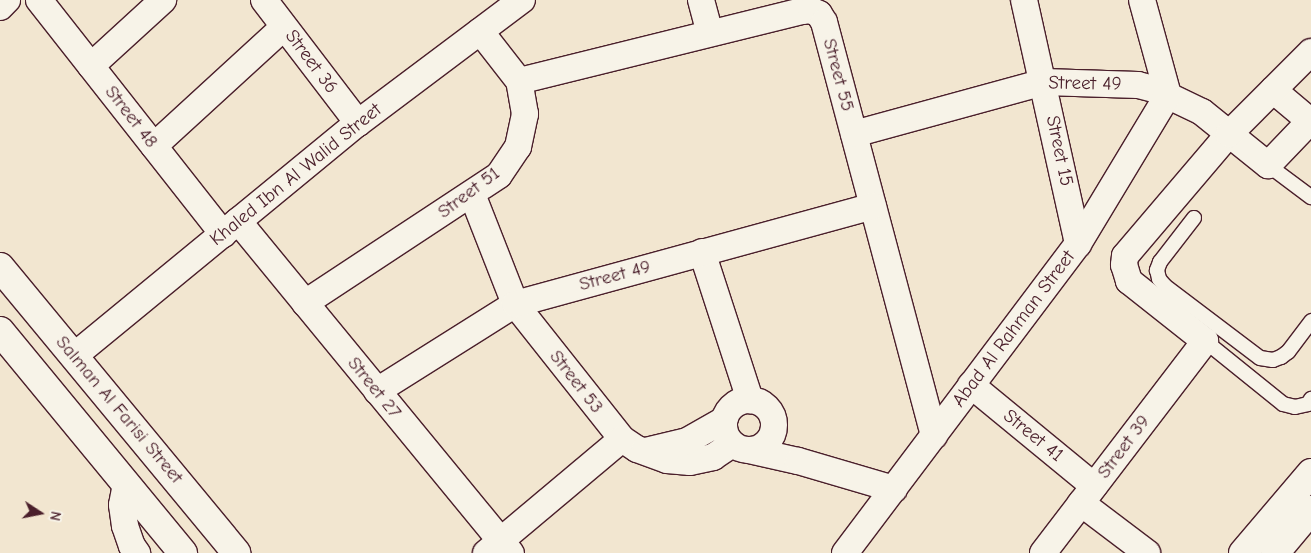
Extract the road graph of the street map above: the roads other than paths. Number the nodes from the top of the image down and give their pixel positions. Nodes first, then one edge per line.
1 (7, 0) edge
2 (39, 0) edge
3 (162, 0) edge
4 (264, 0) edge
5 (522, 0) edge
6 (701, 0) edge
7 (1024, 0) edge
8 (1142, 0) edge
9 (0, 6) edge
10 (284, 27) junction
11 (480, 31) junction
12 (710, 33) junction
13 (1311, 52) edge
14 (91, 66) junction
15 (519, 81) junction
16 (1044, 82) junction
17 (1273, 90) junction
18 (1168, 95) junction
19 (1310, 120) edge
20 (358, 123) junction
21 (854, 134) junction
22 (1229, 134) junction
23 (154, 146) junction
24 (1268, 165) junction
25 (472, 194) junction
26 (1311, 197) edge
27 (873, 206) junction
28 (1194, 218) dead end
29 (231, 228) junction
30 (1078, 244) junction
31 (702, 252) junction
32 (0, 267) edge
33 (305, 303) junction
34 (515, 304) junction
35 (1311, 321) edge
36 (1, 333) edge
37 (1205, 341) junction
38 (74, 356) junction
39 (971, 385) junction
40 (378, 392) junction
41 (1311, 399) edge
42 (750, 400) junction
43 (774, 421) junction
44 (934, 436) junction
45 (735, 438) junction
46 (622, 439) junction
47 (822, 468) junction
48 (1311, 473) edge
49 (126, 484) junction
50 (894, 488) junction
51 (1088, 495) junction
52 (1311, 510) edge
53 (499, 549) edge
54 (137, 553) edge
55 (183, 553) edge
56 (237, 553) edge
57 (845, 553) edge
58 (1043, 553) edge
59 (1147, 553) edge
60 (1242, 553) edge
61 (1275, 553) edge

1 - 9 street
2 - 14 street, Street 48
3 - 14 street
4 - 10 street, Street 36
5 - 11 street, Khaled Ibn Al Walid Street
6 - 12 street
7 - 16 street, Street 15
8 - 18 street
10 - 20 street, Street 36
10 - 23 street
11 - 15 street, Street 51
11 - 20 street, Khaled Ibn Al Walid Street
12 - 15 street, Street 55
12 - 21 street, Street 55
13 - 17 street
14 - 23 street, Street 48
15 - 25 street, Street 51
16 - 18 street, Street 49
16 - 21 street, Street 49
16 - 30 street, Street 15
17 - 19 street
17 - 22 street
18 - 22 street, Street 49
18 - 30 street, Abad Al Rahman Street
19 - 24 street
20 - 29 street, Khaled Ibn Al Walid Street
21 - 27 street, Street 55
22 - 24 street, Street 49
22 - 37 street
23 - 29 street, Street 48
24 - 26 lane
25 - 33 street, Street 51
25 - 34 street, Street 53
27 - 31 street, Street 49
27 - 44 street, Street 55
28 - 35 lane
29 - 33 street, Street 27
29 - 38 street, Khaled Ibn Al Walid Street
30 - 39 street, Abad Al Rahman Street
31 - 34 street, Street 49
31 - 42 street
32 - 38 street, Salman Al Farisi Street
33 - 40 street, Street 27
34 - 40 street, Street 49
34 - 46 street, Street 53
36 - 49 street
37 - 41 lane
37 - 51 street, Street 39
38 - 56 street, Salman Al Farisi Street
39 - 44 street, Abad Al Rahman Street
39 - 51 street, Street 41
40 - 53 street, Street 27
42 - 43 street
42 - 45 street
43 - 45 street
43 - 47 street
44 - 50 street, Abad Al Rahman Street
45 - 46 street, Street 53
45 - 47 street
46 - 53 street
47 - 50 street
48 - 60 street
49 - 54 street
49 - 55 street
50 - 57 street, Abad Al Rahman Street
51 - 58 street, Street 39
51 - 59 street, Street 41
52 - 61 street

